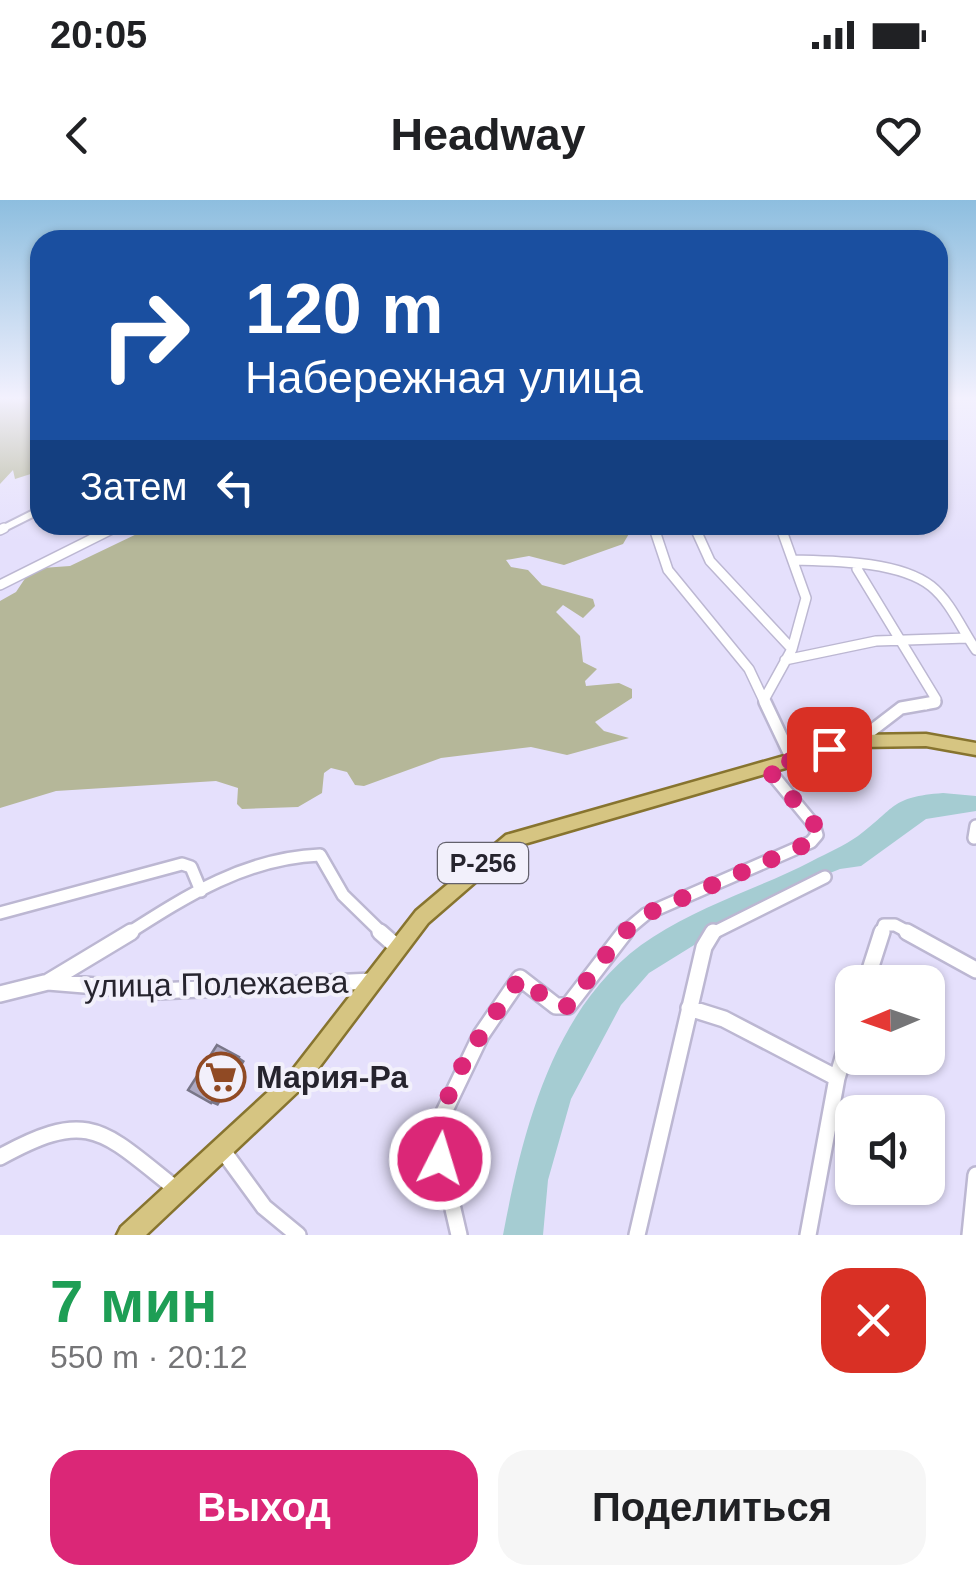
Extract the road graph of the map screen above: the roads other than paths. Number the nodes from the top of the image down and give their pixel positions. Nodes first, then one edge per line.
1 (30, 515) edge
2 (0, 530) edge
3 (100, 535) edge
4 (656, 535) edge
5 (697, 535) edge
6 (784, 535) edge
7 (794, 560) junction
8 (858, 569) junction
9 (0, 585) edge
10 (967, 638) junction
11 (897, 640) junction
12 (792, 648) junction
13 (976, 650) edge
14 (785, 660) junction
15 (765, 698) junction
16 (858, 741) junction
17 (976, 748) edge
18 (792, 760) junction
19 (767, 768) junction
20 (825, 877) dead end
21 (201, 891) junction
22 (0, 913) edge
23 (398, 947) junction
24 (88, 963) junction
25 (871, 965) edge
26 (976, 970) edge
27 (374, 980) junction
28 (48, 982) junction
29 (85, 988) junction
30 (1, 995) edge
31 (688, 1008) junction
32 (838, 1075) edge
33 (837, 1078) junction
34 (221, 1148) junction
35 (0, 1158) edge
36 (976, 1175) edge
37 (174, 1188) junction
38 (129, 1235) edge
39 (298, 1235) edge
40 (459, 1235) edge
41 (637, 1235) edge
42 (808, 1235) edge
43 (970, 1235) edge

1 - 2 street
3 - 9 street
4 - 15 street
5 - 12 street
6 - 7 street
7 - 8 street
7 - 12 street
8 - 10 street
8 - 11 street
10 - 11 street
10 - 13 street
11 - 14 street
11 - 16 street
12 - 14 street
14 - 15 street
15 - 18 street
16 - 17 main road, Р-256
16 - 18 main road, Р-256
18 - 19 main road, Р-256
19 - 23 main road, Р-256
19 - 40 street
20 - 31 street
21 - 22 street
21 - 23 street
21 - 24 street
23 - 27 main road, Р-256
24 - 28 street
24 - 29 street
25 - 26 street
27 - 29 street, улица Полежаева
27 - 34 main road, Р-256
28 - 29 street, улица Полежаева
28 - 30 street, улица Полежаева
31 - 33 street
31 - 41 street
32 - 33 street
33 - 42 street
34 - 37 main road, Р-256
34 - 39 street
35 - 37 street
36 - 43 street
37 - 38 main road, Р-256

